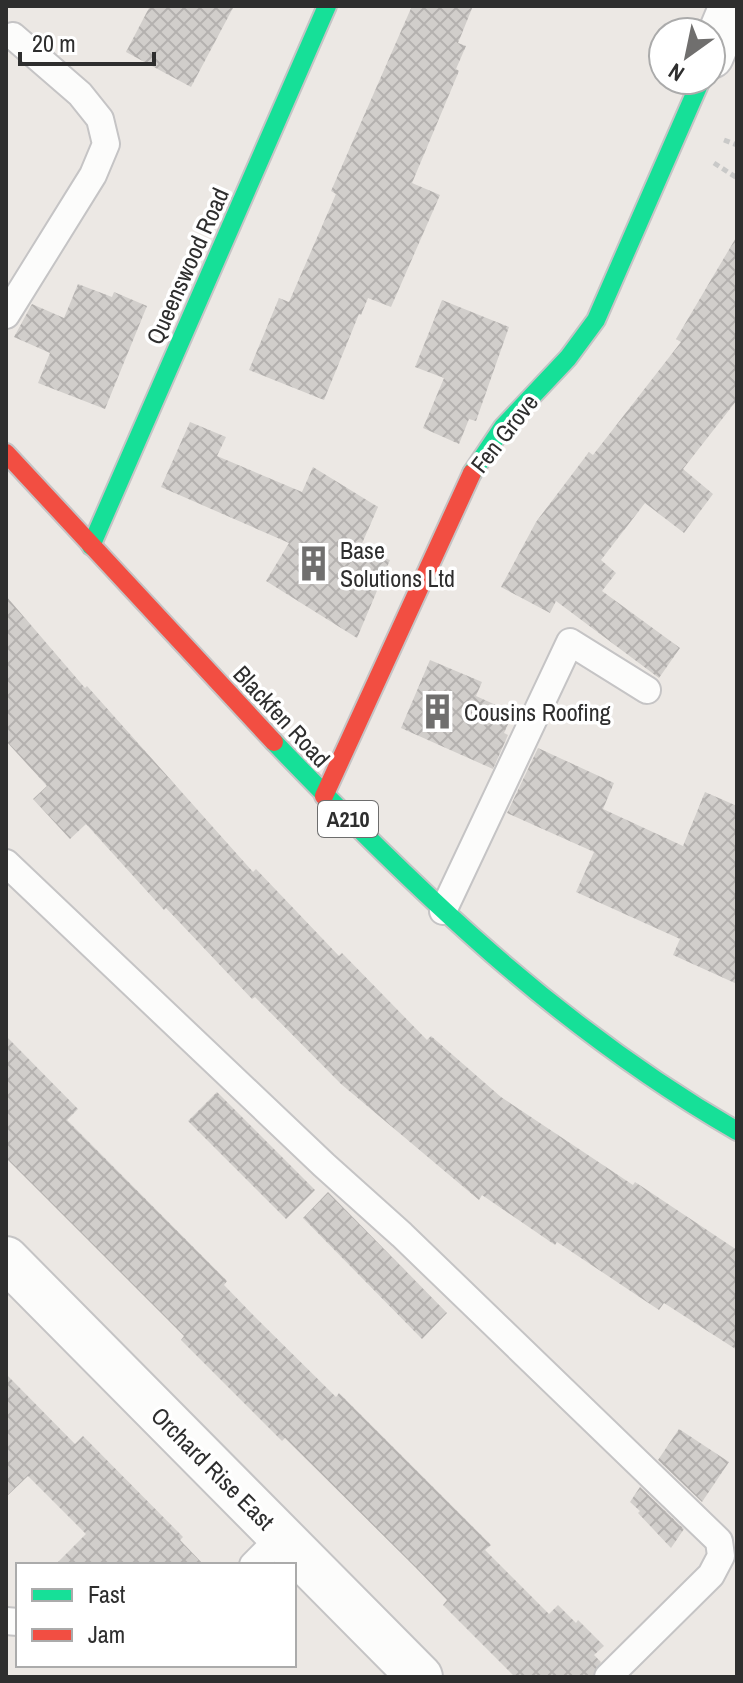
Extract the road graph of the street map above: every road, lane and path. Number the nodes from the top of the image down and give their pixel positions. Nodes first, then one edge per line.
1 (327, 6) edge
2 (13, 36) dead end
3 (694, 96) edge
4 (6, 315) edge
5 (6, 453) edge
6 (91, 546) junction
7 (647, 690) dead end
8 (324, 796) junction
9 (6, 863) edge
10 (443, 911) junction
11 (737, 1131) edge
12 (6, 1259) edge
13 (267, 1551) edge
14 (296, 1575) edge
15 (420, 1677) edge
16 (608, 1677) edge

1 - 6 street, Queenswood Road
2 - 4 lane
3 - 8 street, Fen Grove
5 - 6 street, Blackfen Road / A210
6 - 8 street, Blackfen Road / A210
7 - 10 lane
8 - 10 street, Blackfen Road / A210
9 - 16 lane
10 - 11 street, Blackfen Road / A210
12 - 13 street, Orchard Rise East
14 - 15 street, Orchard Rise East

